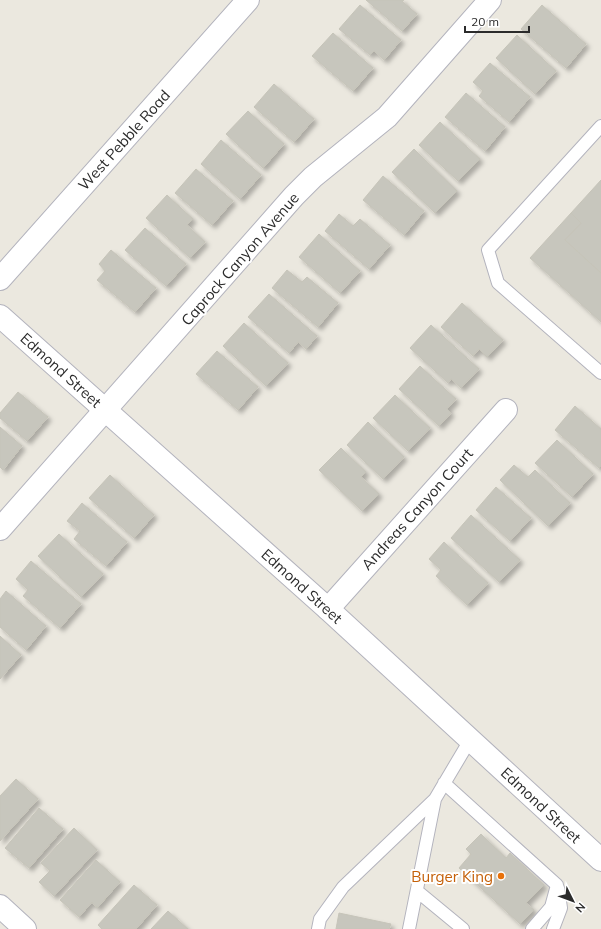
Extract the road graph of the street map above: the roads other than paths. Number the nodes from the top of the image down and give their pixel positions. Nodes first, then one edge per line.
1 (248, 0) edge
2 (490, 0) edge
3 (601, 126) edge
4 (0, 279) edge
5 (0, 316) edge
6 (601, 373) edge
7 (106, 410) junction
8 (506, 410) dead end
9 (0, 529) edge
10 (328, 609) junction
11 (470, 740) junction
12 (444, 783) junction
13 (435, 799) junction
14 (601, 860) edge
15 (557, 885) junction
16 (417, 891) junction
17 (0, 906) edge
18 (24, 929) edge
19 (318, 929) edge
20 (409, 929) edge
21 (463, 929) edge
22 (532, 929) edge
23 (553, 929) edge

1 - 4 street, West Pebble Road
2 - 7 street, Caprock Canyon Avenue
3 - 6 lane
5 - 7 street, Edmond Street
7 - 9 street, Caprock Canyon Avenue
7 - 10 street, Edmond Street
8 - 10 street, Andreas Canyon Court
10 - 11 street, Edmond Street
11 - 12 lane
11 - 14 street, Edmond Street
12 - 13 lane
12 - 15 lane
13 - 16 lane
13 - 19 lane
15 - 22 lane
15 - 23 lane
16 - 20 lane
16 - 21 lane
17 - 18 street

